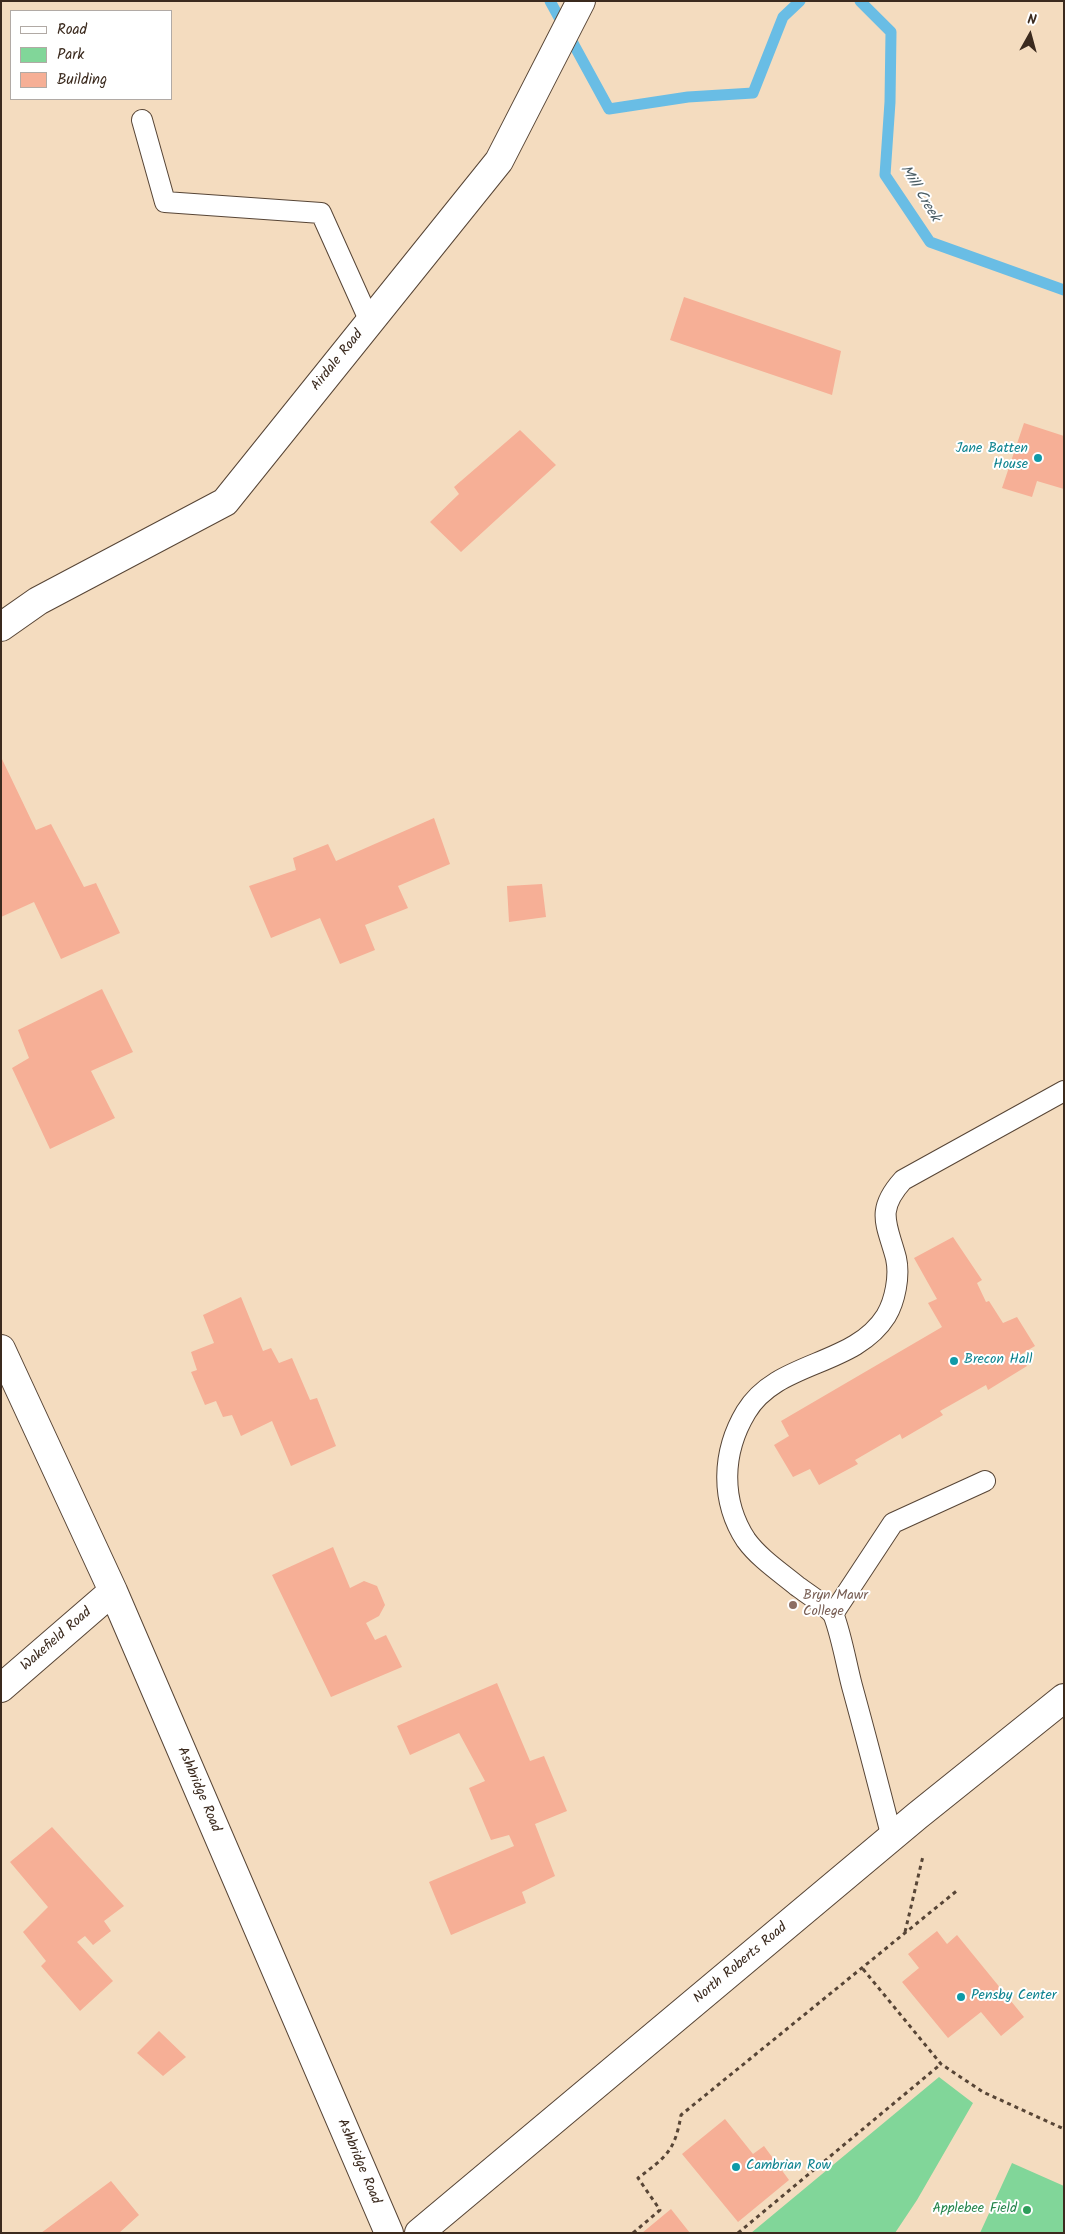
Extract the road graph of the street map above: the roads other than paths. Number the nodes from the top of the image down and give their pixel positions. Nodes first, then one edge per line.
1 (581, 1) edge
2 (142, 120) dead end
3 (370, 322) junction
4 (1, 627) edge
5 (1064, 1092) edge
6 (1, 1349) edge
7 (985, 1481) dead end
8 (113, 1591) junction
9 (833, 1614) junction
10 (1, 1688) edge
11 (1064, 1698) edge
12 (892, 1838) junction
13 (389, 2233) edge
14 (419, 2233) edge

1 - 3 street, Airdale Road
2 - 3 lane
3 - 4 street, Airdale Road
5 - 9 lane
6 - 8 street, Ashbridge Road
7 - 9 lane
8 - 10 street, Wakefield Road
8 - 13 street, Ashbridge Road
9 - 12 lane
11 - 12 street, North Roberts Road
12 - 14 street, North Roberts Road

